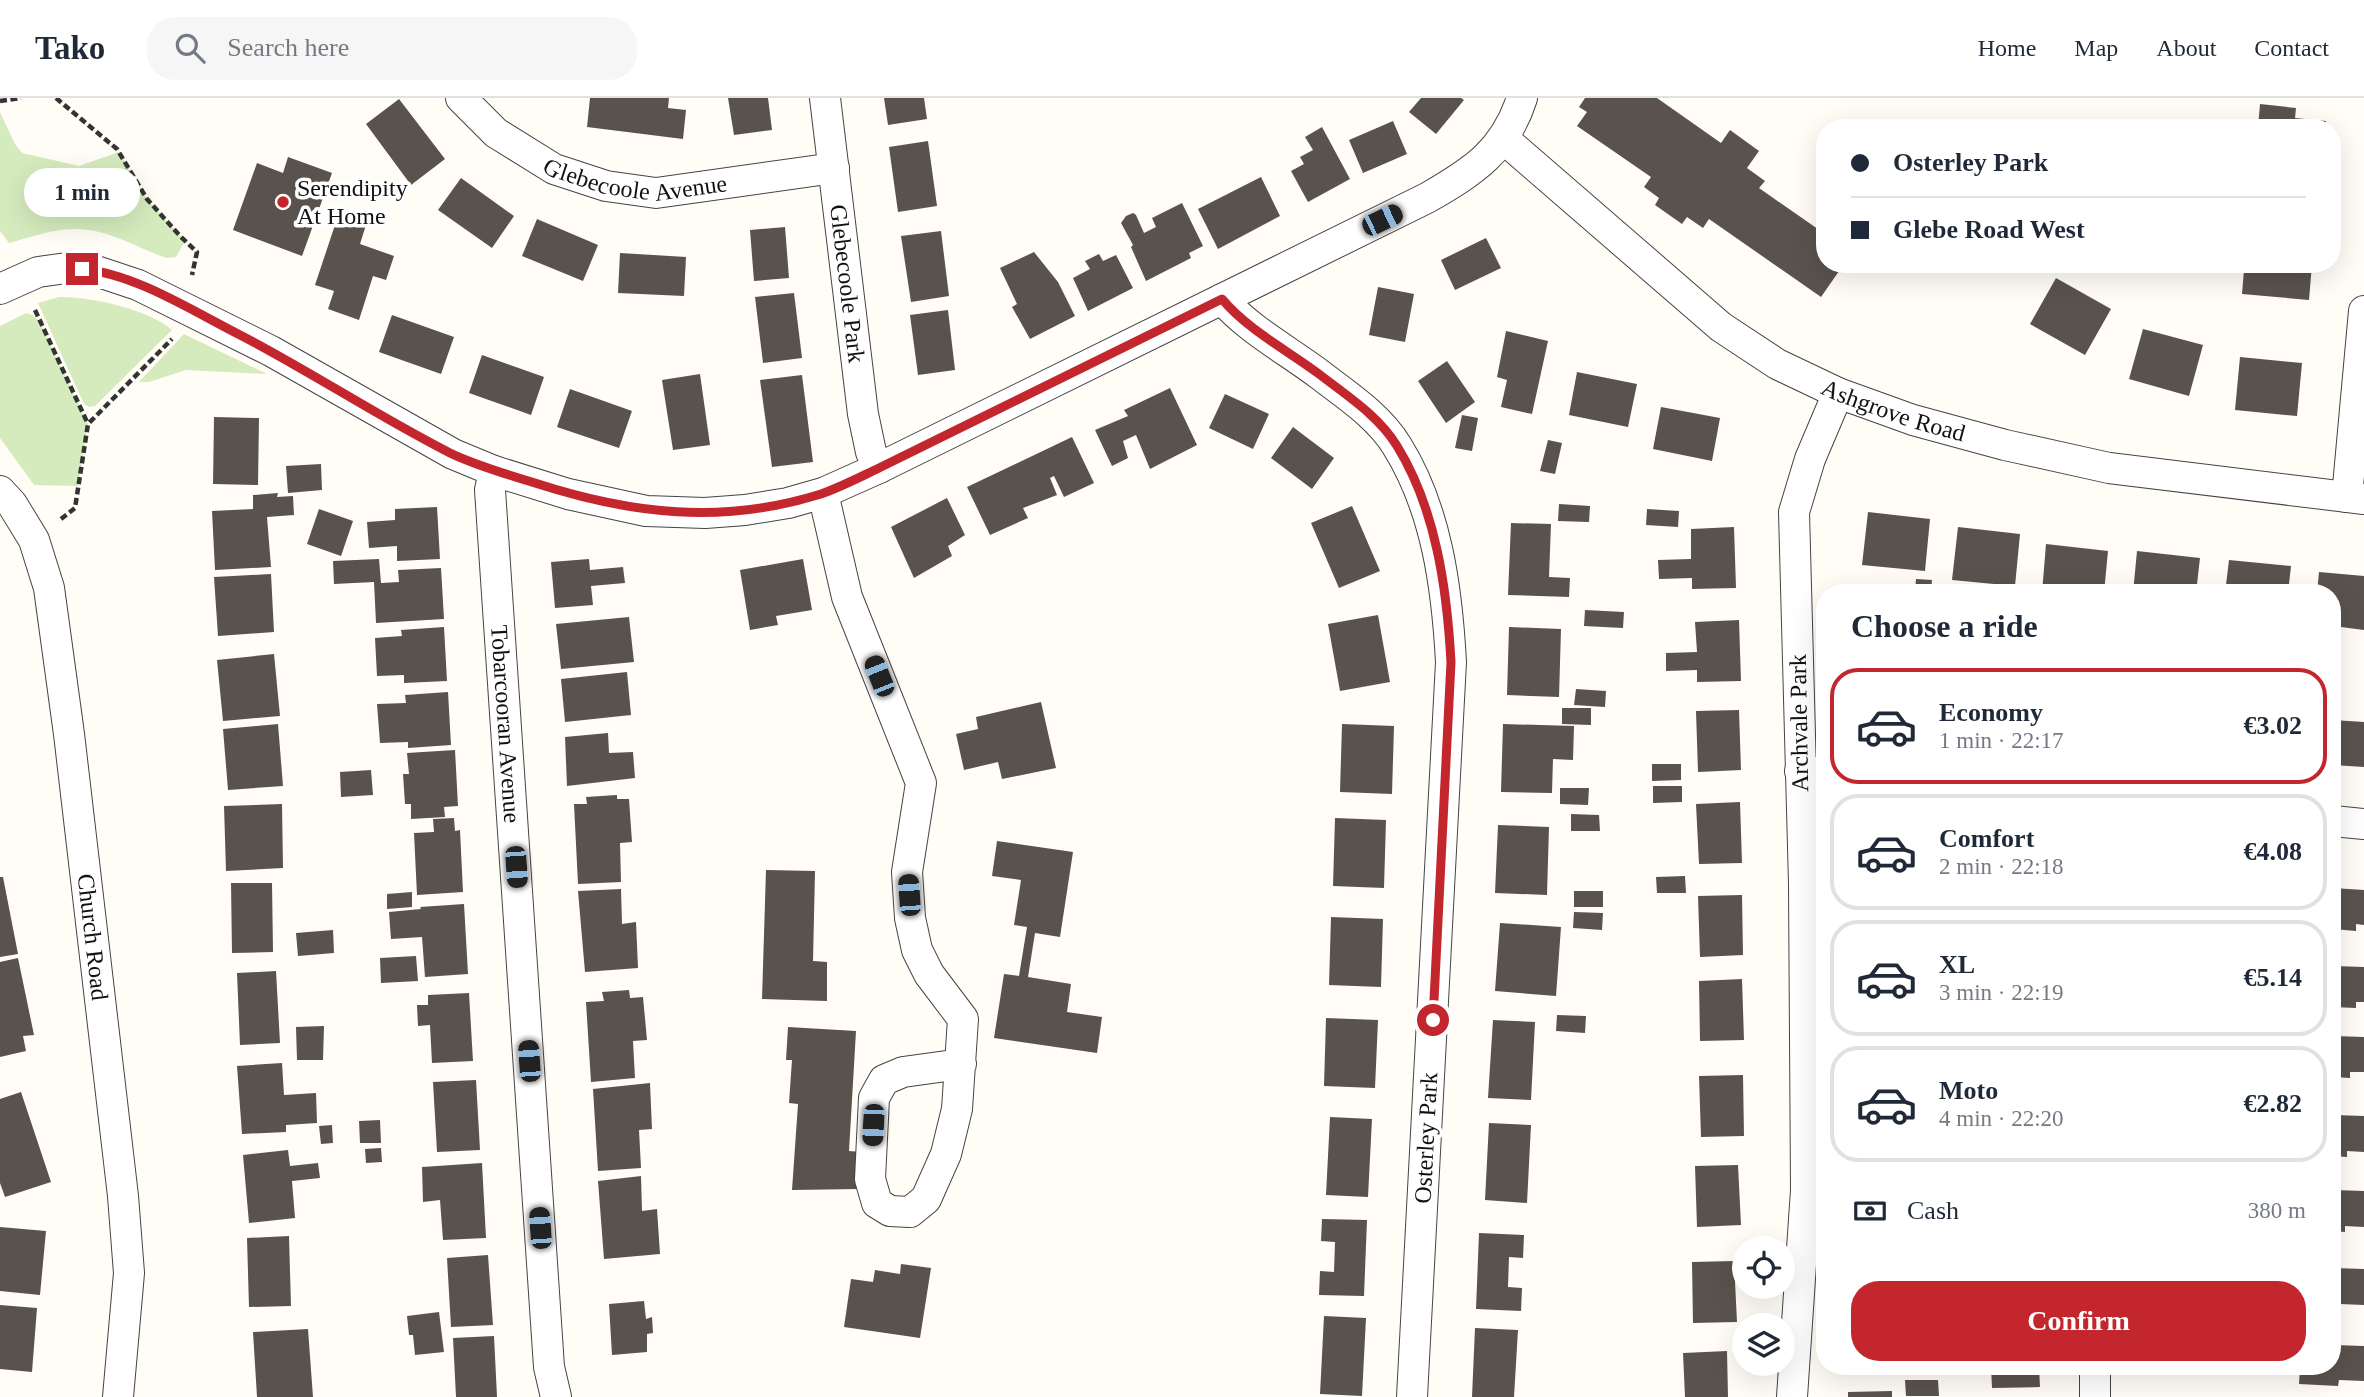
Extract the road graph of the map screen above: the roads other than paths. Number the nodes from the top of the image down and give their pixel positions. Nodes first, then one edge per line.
1 (461, 98) edge
2 (825, 98) edge
3 (1522, 98) edge
4 (1504, 139) junction
5 (834, 168) junction
6 (11, 284) edge
7 (1222, 299) junction
8 (2364, 311) edge
9 (1838, 393) junction
10 (879, 468) junction
11 (494, 471) junction
12 (0, 491) edge
13 (823, 493) junction
14 (2356, 498) edge
15 (1813, 772) edge
16 (2341, 822) edge
17 (2364, 824) edge
18 (961, 1064) junction
19 (2095, 1375) edge
20 (118, 1397) edge
21 (556, 1397) edge
22 (1412, 1397) edge
23 (1792, 1397) edge
24 (2095, 1397) edge

1 - 5 street, Glebecoole Avenue
2 - 5 street, Glebecoole Park
3 - 4 street
4 - 7 street
4 - 9 street, Ashgrove Road
5 - 10 street, Glebecoole Park
6 - 11 street
7 - 10 street
7 - 22 street, Osterley Park
8 - 14 street
9 - 14 street, Ashgrove Road
9 - 15 street, Archvale Park
10 - 13 street
11 - 13 street
11 - 21 street, Tobarcooran Avenue
12 - 20 street, Church Road
13 - 18 street
15 - 23 street, Archvale Park
16 - 17 street
18 - 18 street
19 - 24 street

